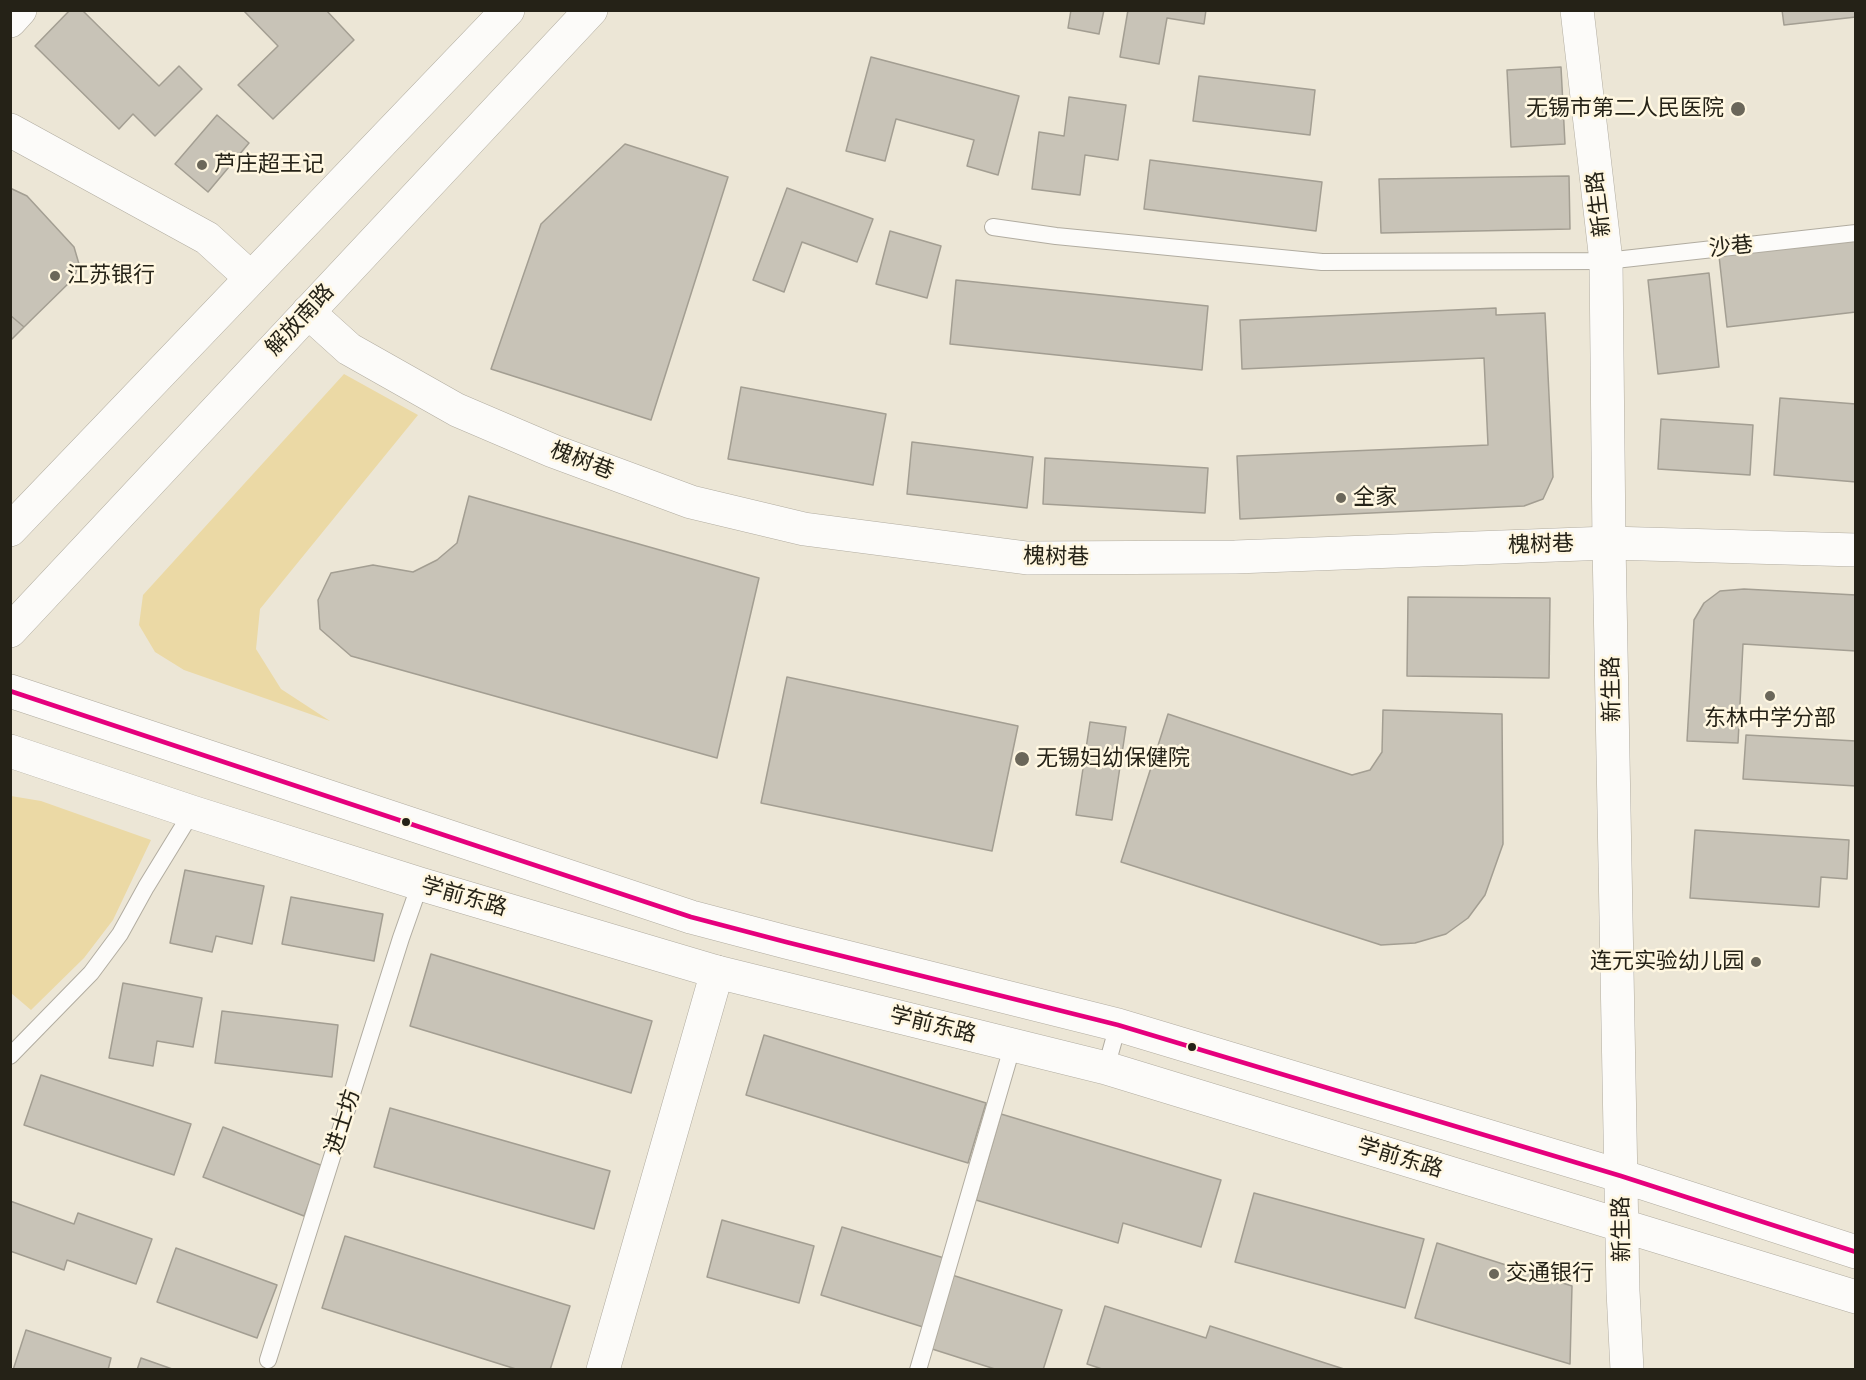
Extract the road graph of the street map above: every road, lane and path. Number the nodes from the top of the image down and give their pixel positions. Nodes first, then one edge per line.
1 (20, 10) edge
2 (591, 10) edge
3 (1576, 10) edge
4 (503, 12) edge
5 (10, 21) edge
6 (10, 130) edge
7 (993, 227) dead end
8 (1856, 233) edge
9 (1606, 261) junction
10 (251, 278) junction
11 (308, 312) junction
12 (10, 530) edge
13 (1609, 543) junction
14 (1856, 550) edge
15 (10, 631) edge
16 (10, 691) edge
17 (10, 751) edge
18 (192, 812) junction
19 (420, 884) junction
20 (717, 972) junction
21 (1118, 1025) junction
22 (1013, 1044) junction
23 (10, 1056) edge
24 (1106, 1068) junction
25 (1621, 1176) junction
26 (1622, 1227) junction
27 (1856, 1252) edge
28 (1856, 1297) edge
29 (268, 1360) dead end
30 (603, 1370) edge
31 (918, 1370) edge
32 (1627, 1370) edge

1 - 5 main road
2 - 11 main road, 解放南路
3 - 9 main road, 新生路
4 - 10 main road
6 - 10 main road
7 - 9 lane, 沙巷
8 - 9 lane, 沙巷
9 - 13 main road, 新生路
10 - 12 main road
11 - 13 main road, 槐树巷
11 - 15 main road, 解放南路
13 - 14 main road, 槐树巷
13 - 25 main road, 新生路
16 - 21 main road, 学前东路
17 - 18 main road, 学前东路
18 - 19 main road, 学前东路
18 - 23 lane
19 - 20 main road, 学前东路
19 - 29 lane, 进士坊
20 - 22 main road, 学前东路
20 - 30 main road
21 - 24 lane
21 - 25 main road, 学前东路
22 - 24 main road, 学前东路
22 - 31 lane
24 - 26 main road, 学前东路
25 - 26 main road, 新生路
25 - 27 main road, 学前东路
26 - 28 main road, 学前东路
26 - 32 main road, 新生路

